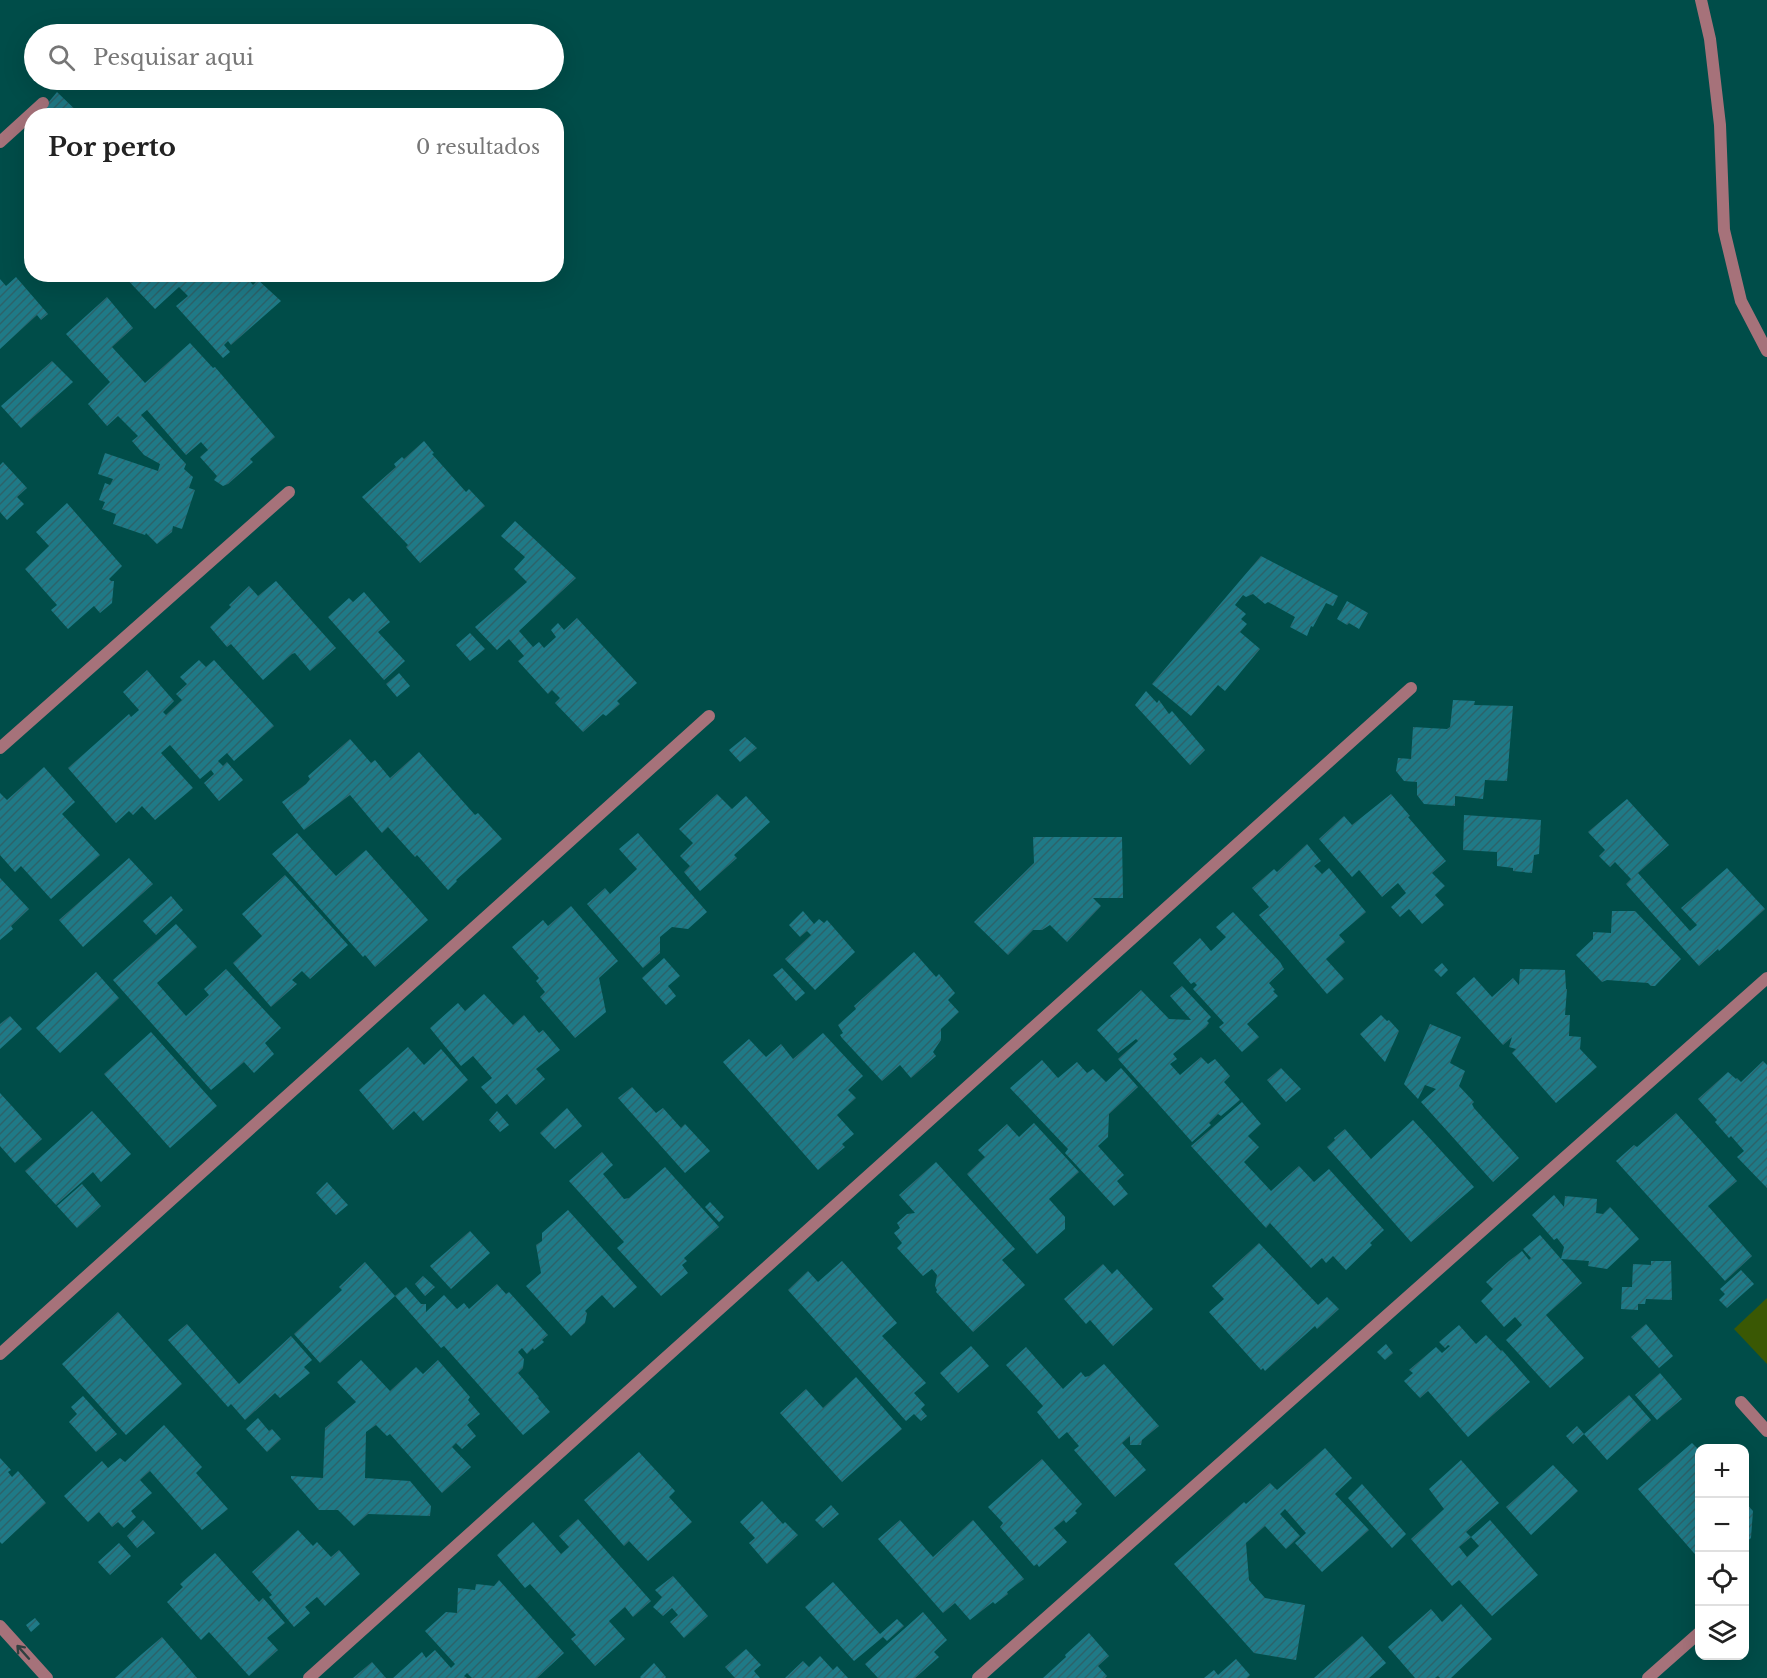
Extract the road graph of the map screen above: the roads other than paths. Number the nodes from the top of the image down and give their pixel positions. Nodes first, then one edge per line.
1 (1701, 0) edge
2 (43, 103) dead end
3 (37, 108) edge
4 (24, 120) edge
5 (0, 142) edge
6 (1767, 351) edge
7 (290, 492) dead end
8 (1411, 688) dead end
9 (709, 716) dead end
10 (0, 748) edge
11 (1767, 978) edge
12 (0, 1354) edge
13 (1741, 1402) dead end
14 (1767, 1431) edge
15 (0, 1626) edge
16 (1695, 1636) edge
17 (46, 1678) edge
18 (309, 1678) edge
19 (978, 1678) edge
20 (1648, 1678) edge

1 - 6 street
2 - 3 street
4 - 5 street
7 - 10 street
8 - 18 street
9 - 12 street
11 - 19 street
13 - 14 street
17 -> 15 street
16 - 20 street

